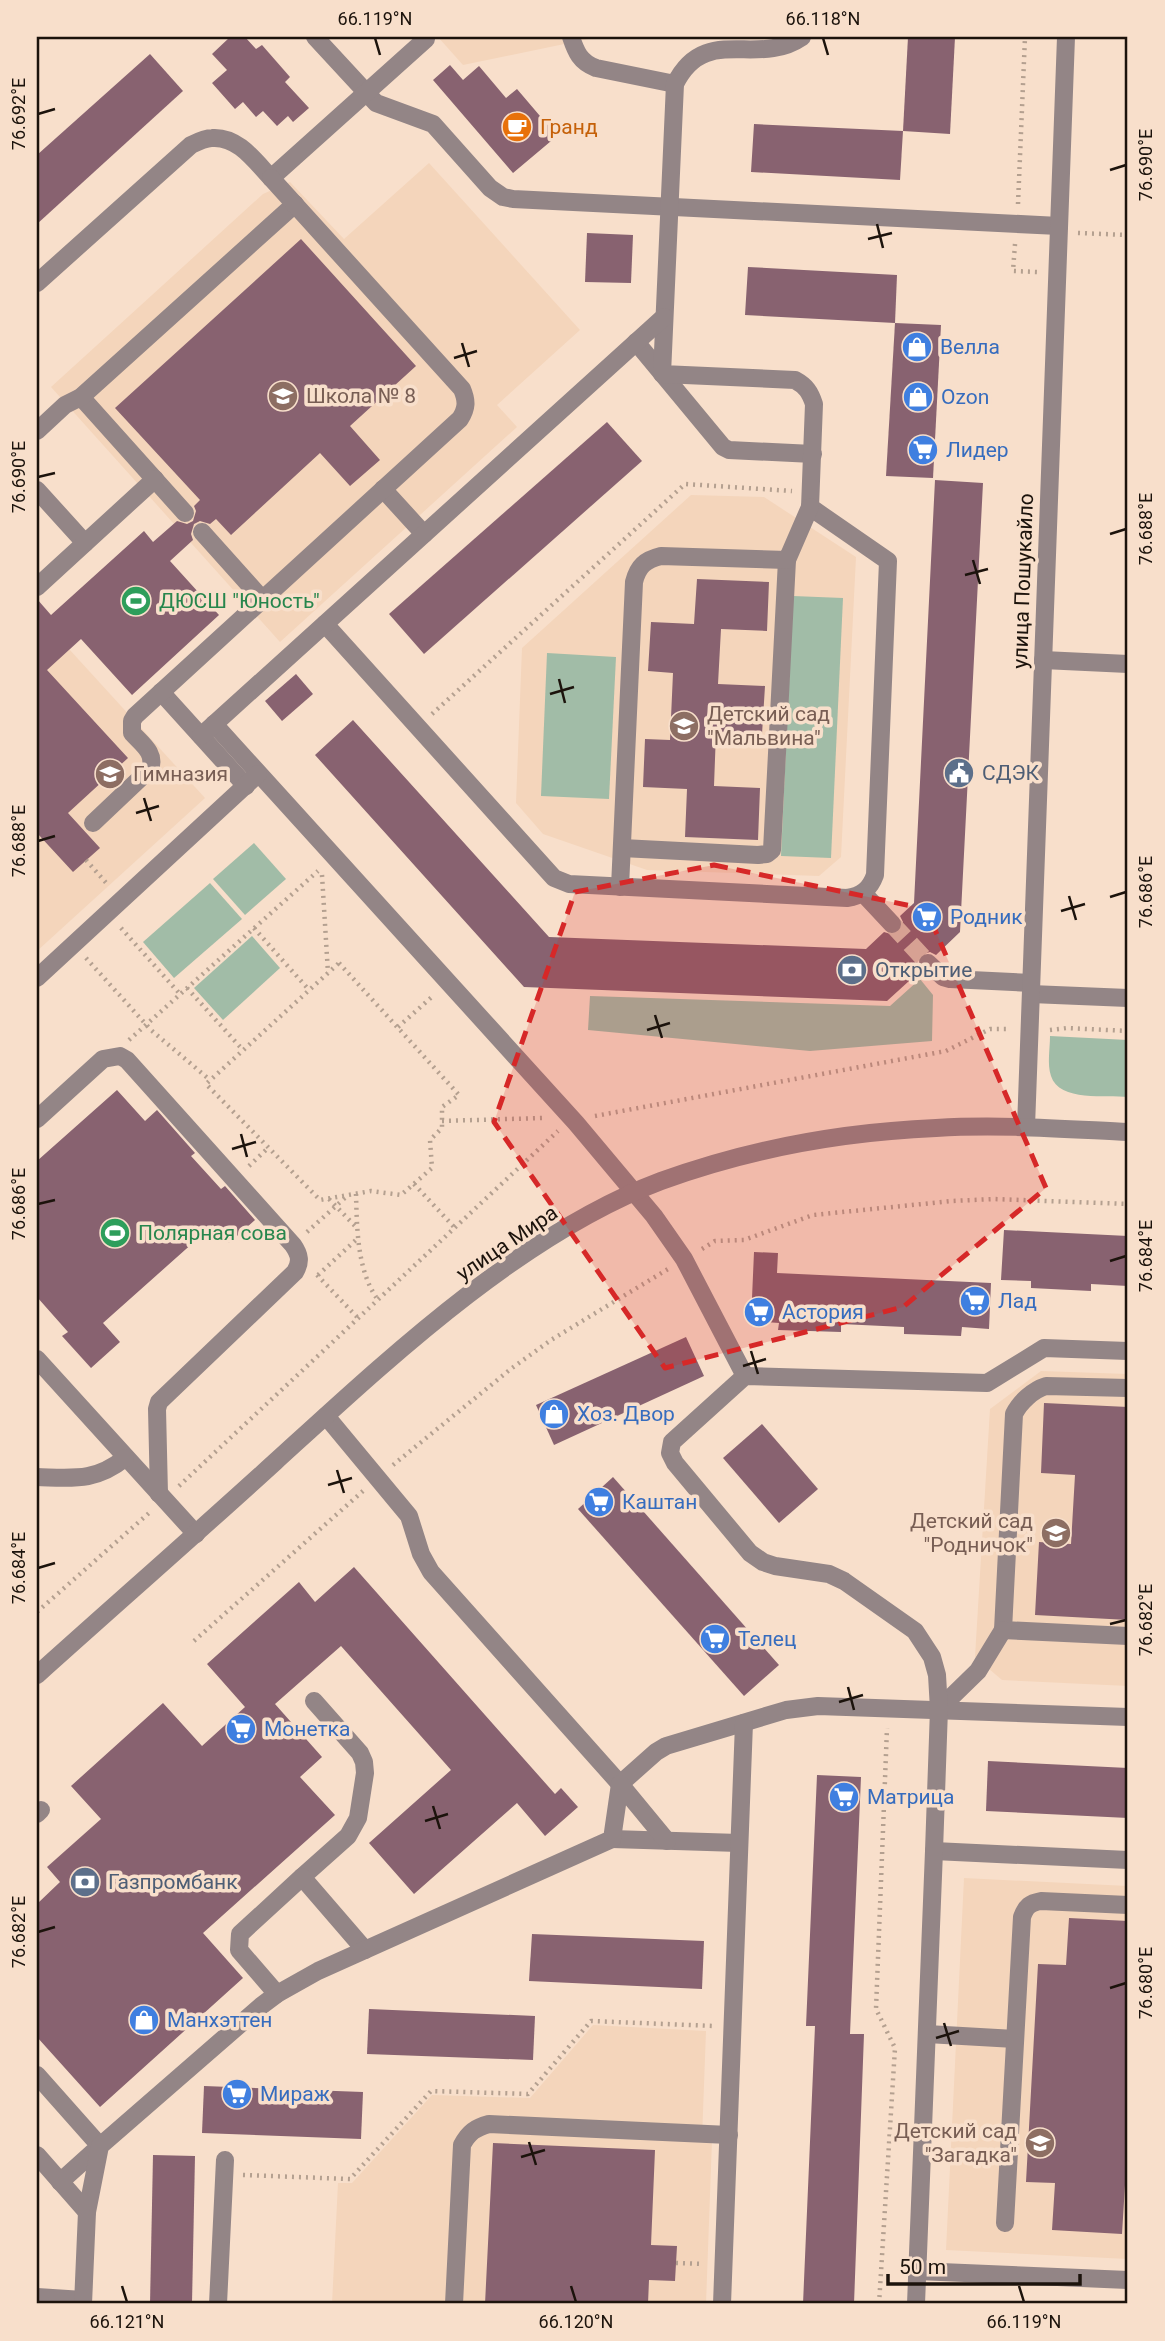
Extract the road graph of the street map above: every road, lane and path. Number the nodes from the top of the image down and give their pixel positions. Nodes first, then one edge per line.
1 (315, 37) edge
2 (571, 37) edge
3 (802, 37) edge
4 (1024, 37) edge
5 (1066, 37) edge
6 (426, 39) dead end
7 (675, 84) junction
8 (365, 93) junction
9 (271, 178) junction
10 (295, 204) junction
11 (669, 208) junction
12 (1017, 224) junction
13 (1059, 226) junction
14 (1022, 271) dead end
15 (37, 283) edge
16 (664, 317) junction
17 (636, 342) junction
18 (662, 374) junction
19 (81, 397) junction
20 (37, 430) edge
21 (813, 454) junction
22 (155, 480) junction
23 (383, 489) junction
24 (37, 490) edge
25 (810, 499) junction
26 (185, 513) dead end
27 (202, 532) dead end
28 (424, 534) junction
29 (85, 543) junction
30 (787, 560) junction
31 (37, 587) edge
32 (262, 599) junction
33 (325, 624) junction
34 (1043, 660) junction
35 (1128, 664) edge
36 (161, 692) junction
37 (418, 726) junction
38 (208, 730) junction
39 (252, 780) junction
40 (93, 823) dead end
41 (622, 848) junction
42 (621, 887) junction
43 (863, 893) junction
44 (892, 924) tunnel mouth
45 (121, 928) dead end
46 (254, 928) junction
47 (73, 944) junction
48 (928, 963) tunnel mouth
49 (328, 973) junction
50 (37, 978) edge
51 (448, 982) junction
52 (187, 988) junction
53 (1031, 988) junction
54 (309, 990) junction
55 (180, 994) junction
56 (1128, 998) edge
57 (146, 1025) junction
58 (398, 1027) junction
59 (1029, 1030) junction
60 (1128, 1031) edge
61 (123, 1045) dead end
62 (243, 1050) junction
63 (210, 1080) junction
64 (546, 1118) dead end
65 (37, 1119) edge
66 (442, 1121) junction
67 (576, 1123) junction
68 (552, 1124) dead end
69 (1026, 1127) junction
70 (559, 1130) junction
71 (1128, 1132) edge
72 (414, 1184) junction
73 (635, 1192) junction
74 (356, 1194) junction
75 (346, 1196) junction
76 (328, 1199) junction
77 (1128, 1204) edge
78 (335, 1206) junction
79 (455, 1228) junction
80 (358, 1229) junction
81 (296, 1251) junction
82 (684, 1259) junction
83 (378, 1300) junction
84 (358, 1318) junction
85 (1128, 1351) edge
86 (37, 1359) edge
87 (745, 1376) junction
88 (1128, 1388) edge
89 (326, 1416) junction
90 (125, 1458) junction
91 (37, 1477) edge
92 (378, 1477) junction
93 (162, 1497) junction
94 (196, 1534) junction
95 (37, 1612) edge
96 (1003, 1630) junction
97 (1128, 1636) edge
98 (194, 1641) dead end
99 (37, 1675) edge
100 (314, 1701) dead end
101 (939, 1709) junction
102 (1128, 1717) edge
103 (888, 1720) dead end
104 (744, 1723) junction
105 (620, 1784) junction
106 (612, 1839) junction
107 (667, 1841) junction
108 (740, 1843) junction
109 (934, 1851) junction
110 (1128, 1860) edge
111 (302, 1877) junction
112 (1128, 1905) edge
113 (365, 1950) junction
114 (277, 1994) junction
115 (733, 2027) junction
116 (927, 2034) junction
117 (1015, 2039) junction
118 (37, 2075) edge
119 (729, 2135) junction
120 (100, 2147) junction
121 (37, 2155) edge
122 (225, 2167) joint
123 (60, 2182) junction
124 (87, 2212) junction
125 (1005, 2223) dead end
126 (917, 2270) junction
127 (1128, 2280) edge
128 (37, 2297) edge
129 (83, 2302) edge
130 (218, 2304) edge
131 (454, 2304) edge
132 (722, 2304) edge
133 (879, 2304) edge
134 (916, 2304) edge

1 - 8 street
2 - 7 street
3 - 7 street
4 - 12 path
5 - 13 street, улица Пошукайло
6 - 8 street
7 - 11 street
8 - 9 street
8 - 11 street
9 - 10 street
9 - 15 street
10 - 19 street
10 - 23 street
11 - 12 street
11 - 16 street
12 - 13 street
12 - 14 path
13 - 34 street, улица Пошукайло
16 - 17 street
16 - 18 street
17 - 18 street
17 - 28 street
18 - 21 street
18 - 21 street
19 - 20 street
19 - 22 street
21 - 25 street
22 - 26 street
22 - 29 street
23 - 28 street
23 - 32 street
24 - 29 street
25 - 30 street
25 - 37 path
25 - 43 street
27 - 32 street
28 - 33 street
29 - 31 street
30 - 41 street
30 - 41 street
32 - 36 street
33 - 37 street
33 - 38 street
34 - 35 street
34 - 53 street, улица Пошукайло
36 - 38 street
36 - 40 street
37 - 42 street
38 - 39 street
39 - 47 street
39 - 51 street
41 - 42 street
42 - 43 street
43 - 44 street
45 - 55 path
46 - 49 path
46 - 52 path
46 - 54 path
47 - 50 street
47 - 57 path
48 - 53 street
49 - 54 path
49 - 58 path
51 - 58 path
51 - 67 street
52 - 55 path
52 - 62 path
53 - 56 street
53 - 59 street, улица Пошукайло
54 - 62 path
55 - 57 path
57 - 61 path
57 - 63 path
58 - 66 path
59 - 60 path
59 - 67 path
59 - 69 street, улица Пошукайло
62 - 63 path
63 - 76 path
64 - 66 path
65 - 81 street
66 - 72 path
67 - 70 path
67 - 73 street
68 - 70 path
69 - 71 street, улица Мира
69 - 73 street, улица Мира
70 - 79 path
72 - 74 path
72 - 79 path
73 - 82 street
73 - 89 street, улица Мира
74 - 75 path
74 - 80 path
75 - 76 path
75 - 78 path
76 - 78 path
77 - 82 path
78 - 80 path
78 - 81 path
79 - 83 path
80 - 83 path
81 - 84 path
81 - 93 street
82 - 87 street
82 - 92 path
83 - 84 path
84 - 93 path
85 - 87 street
86 - 90 street
87 - 101 street
88 - 96 street
89 - 92 street
89 - 94 street, улица Мира
90 - 91 street
90 - 93 street
92 - 98 path
92 - 105 street
93 - 94 street
93 - 95 path
94 - 99 street, улица Мира
96 - 97 street
96 - 101 street
100 - 111 street
101 - 102 street
101 - 104 street
101 - 109 street
103 - 133 path
104 - 105 street
104 - 108 street
105 - 106 street
105 - 107 street
106 - 107 street
106 - 113 street
107 - 108 street
108 - 115 street
109 - 110 street
109 - 116 street
111 - 113 street
111 - 114 street
112 - 117 street
113 - 114 street
114 - 120 street
115 - 119 street
115 - 122 path
116 - 117 street
116 - 126 street
117 - 125 street
118 - 120 street
119 - 131 street
119 - 132 street
120 - 123 street
120 - 124 street
121 - 123 street
122 - 130 street
123 - 124 street
124 - 129 street
126 - 127 street
126 - 134 street
128 - 129 street

